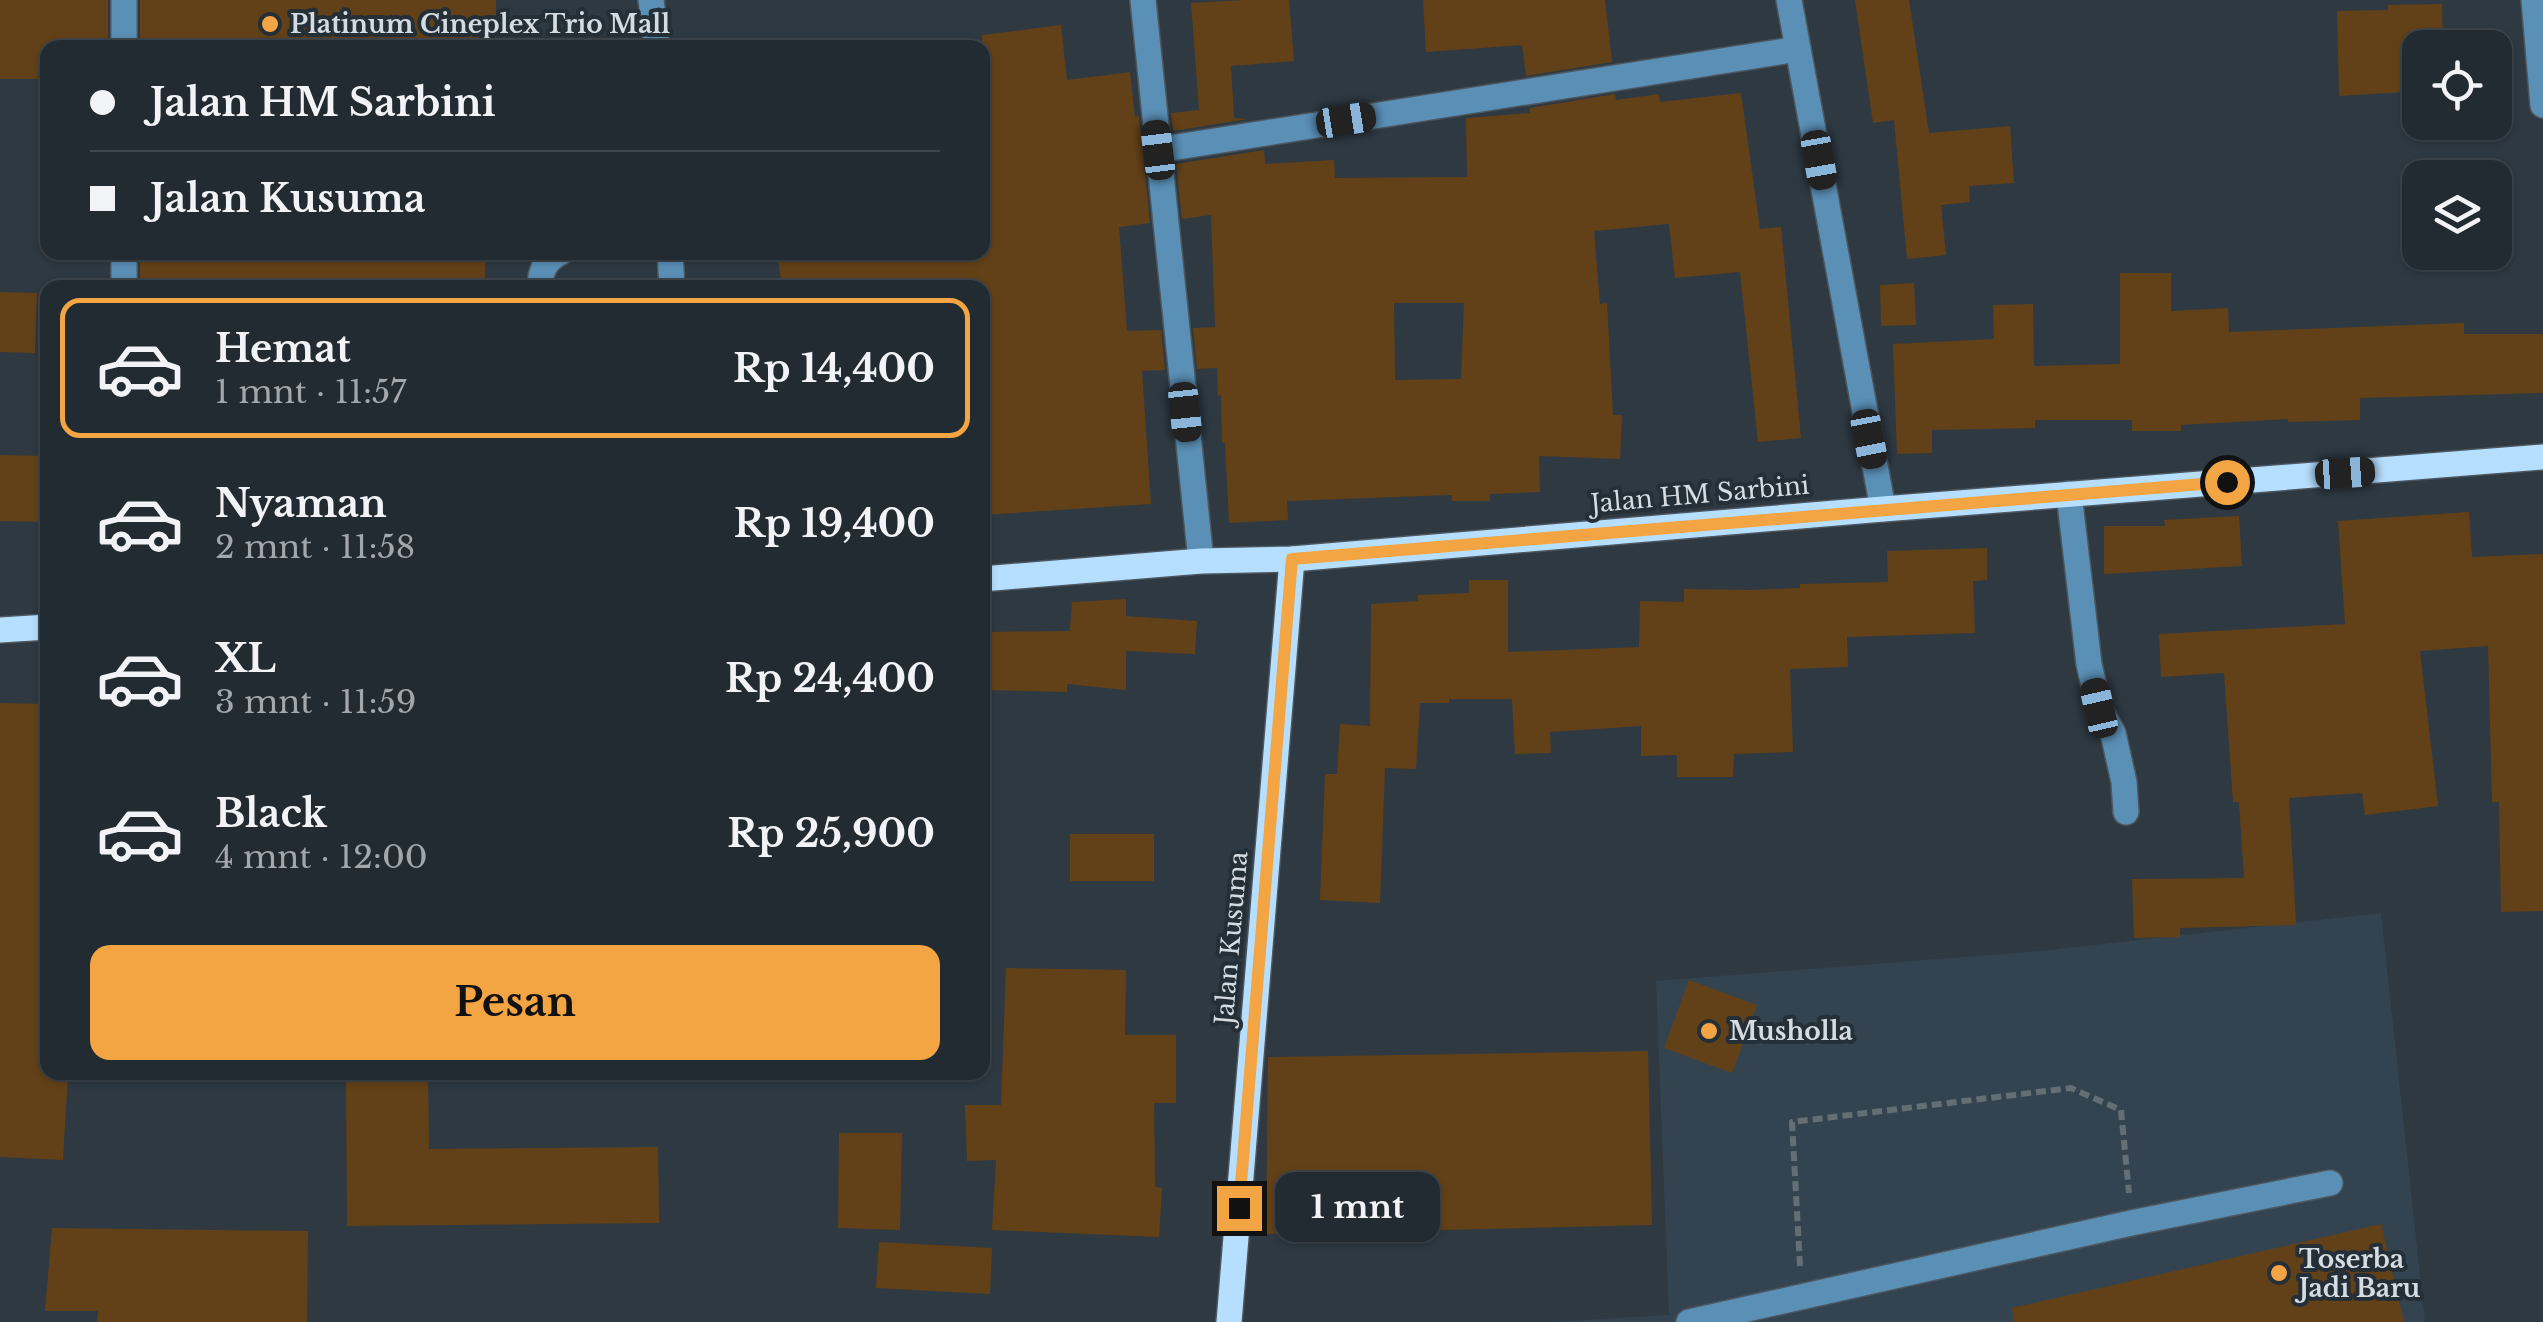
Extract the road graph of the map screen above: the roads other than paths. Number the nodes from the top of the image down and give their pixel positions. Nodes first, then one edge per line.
1 (124, 0) edge
2 (650, 0) edge
3 (1143, 0) edge
4 (1788, 0) edge
5 (2534, 0) edge
6 (124, 40) edge
7 (656, 40) edge
8 (1798, 49) junction
9 (2543, 104) edge
10 (1158, 150) junction
11 (2543, 457) edge
12 (2069, 494) junction
13 (1882, 508) junction
14 (1292, 559) junction
15 (1201, 562) junction
16 (990, 578) edge
17 (40, 628) edge
18 (0, 630) edge
19 (2126, 812) dead end
20 (2330, 1183) dead end
21 (1229, 1322) edge
22 (1689, 1322) edge

1 - 6 street
2 - 7 street
3 - 10 street
4 - 8 street
5 - 9 street
8 - 10 street
8 - 13 street
10 - 15 street
11 - 12 main road, Jalan HM Sarbini
12 - 13 main road, Jalan HM Sarbini
12 - 19 street
13 - 14 main road, Jalan HM Sarbini
14 - 15 main road, Jalan HM Sarbini
14 - 21 main road, Jalan Kusuma
15 - 16 main road, Jalan HM Sarbini
17 - 18 main road
20 - 22 street

